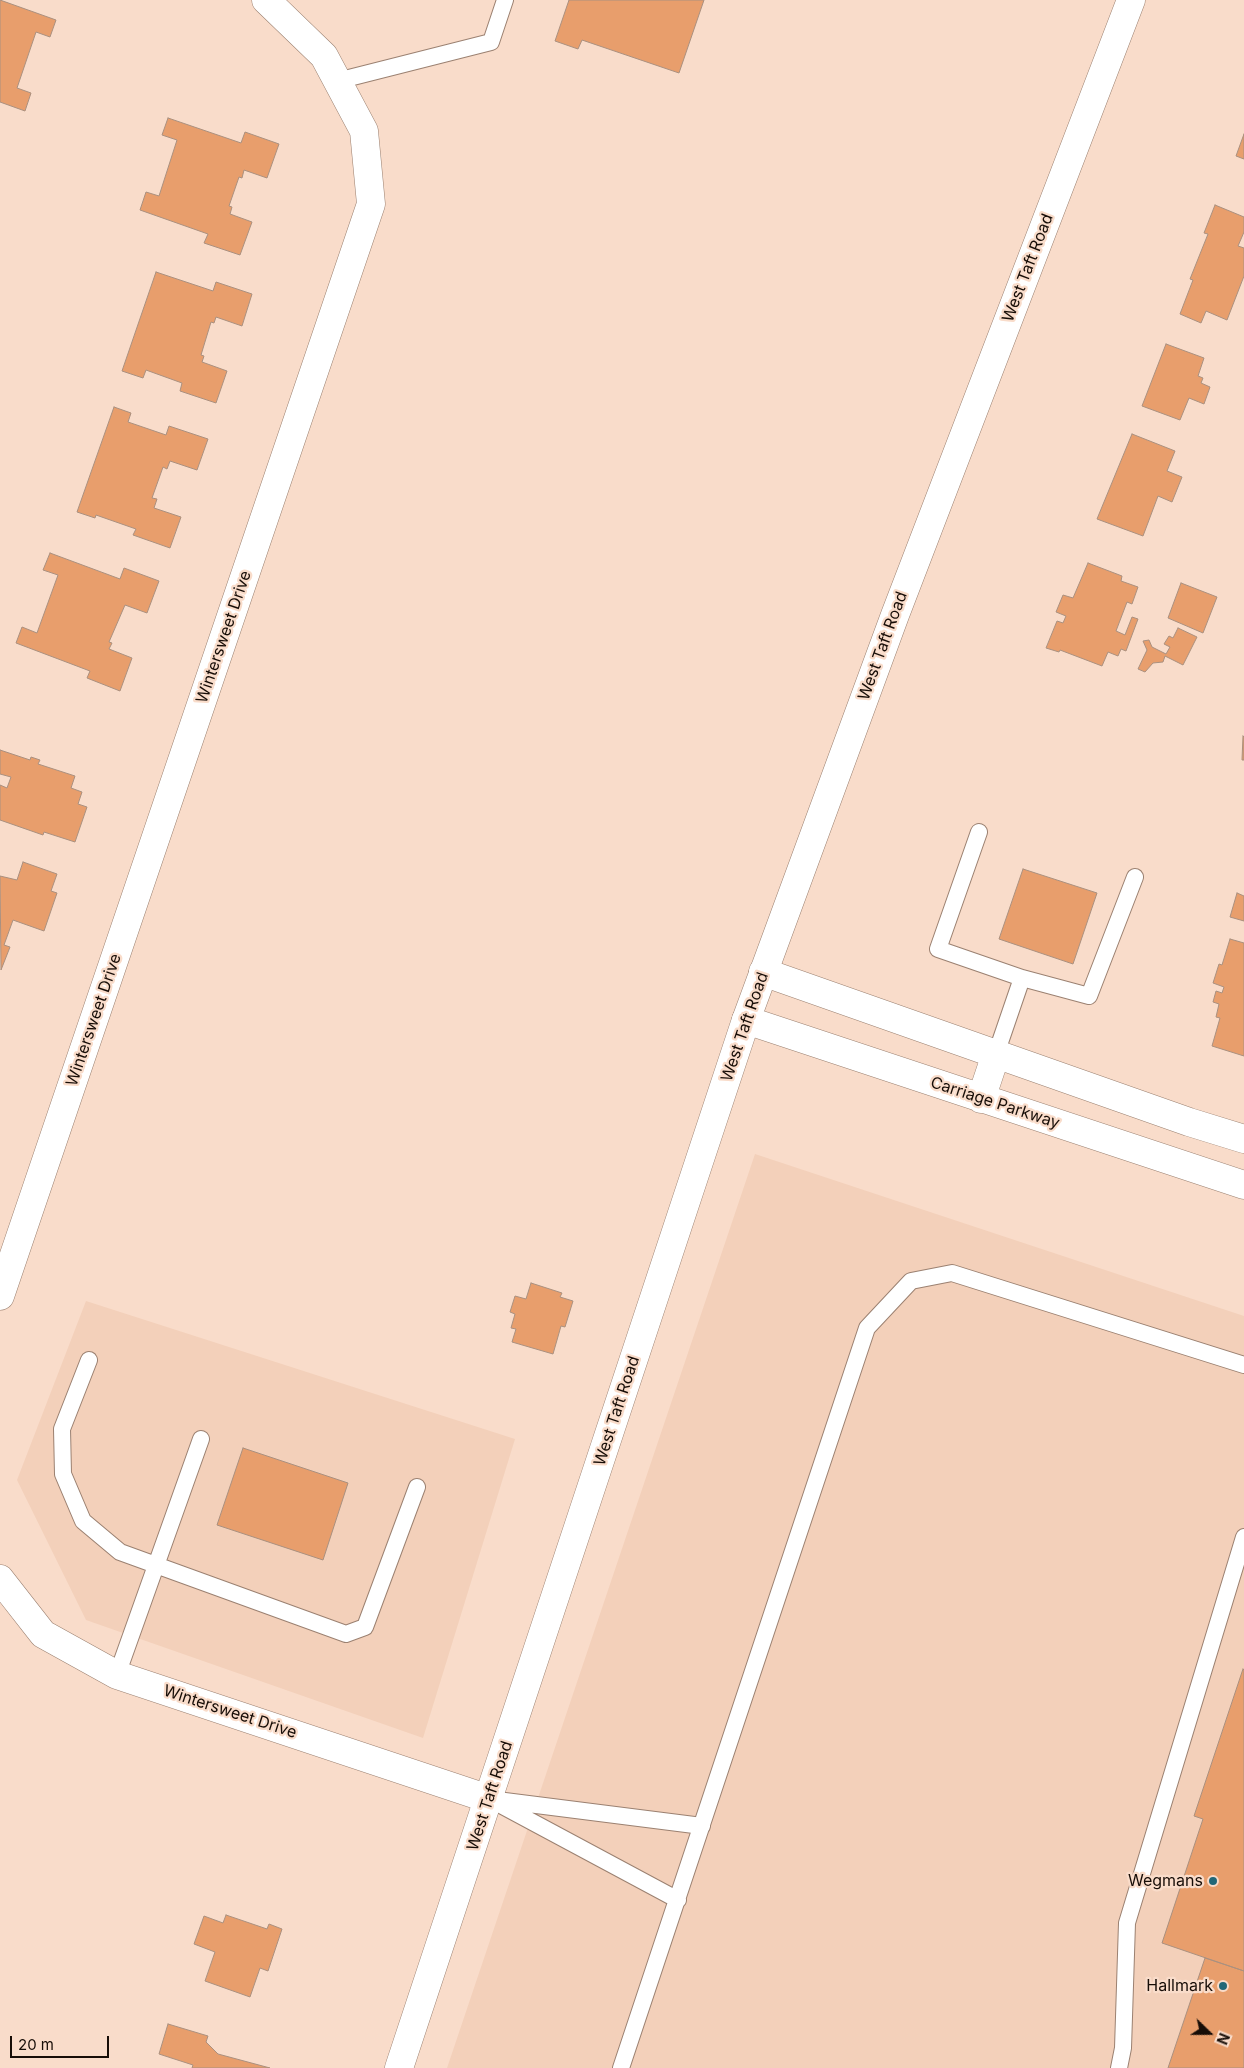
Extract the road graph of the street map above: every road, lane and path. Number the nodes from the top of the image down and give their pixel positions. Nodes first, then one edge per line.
1 (266, 0) edge
2 (505, 0) edge
3 (1131, 0) edge
4 (337, 81) junction
5 (978, 832) dead end
6 (1135, 877) dead end
7 (763, 972) junction
8 (1022, 978) junction
9 (746, 1020) junction
10 (996, 1054) junction
11 (981, 1099) junction
12 (1244, 1139) edge
13 (1244, 1185) edge
14 (0, 1296) edge
15 (89, 1360) dead end
16 (1244, 1365) edge
17 (202, 1439) dead end
18 (417, 1487) dead end
19 (1244, 1537) edge
20 (156, 1565) junction
21 (0, 1579) edge
22 (118, 1675) junction
23 (489, 1799) junction
24 (702, 1826) junction
25 (678, 1900) junction
26 (399, 2068) edge
27 (621, 2068) edge
28 (1119, 2068) edge

1 - 4 street, Wintersweet Drive
2 - 4 lane
3 - 7 street, West Taft Road
4 - 14 street, Wintersweet Drive
5 - 8 lane
6 - 8 lane
7 - 9 street, West Taft Road
7 - 10 street
8 - 10 lane
9 - 11 street, Carriage Parkway
9 - 23 street, West Taft Road
10 - 11 street
10 - 12 street
11 - 13 street, Carriage Parkway
15 - 20 lane
16 - 24 lane
17 - 20 lane
18 - 20 lane
19 - 28 lane
20 - 22 lane
21 - 22 street, Wintersweet Drive
22 - 23 street, Wintersweet Drive
23 - 24 lane
23 - 25 lane
23 - 26 street, West Taft Road
24 - 25 lane
25 - 27 lane

